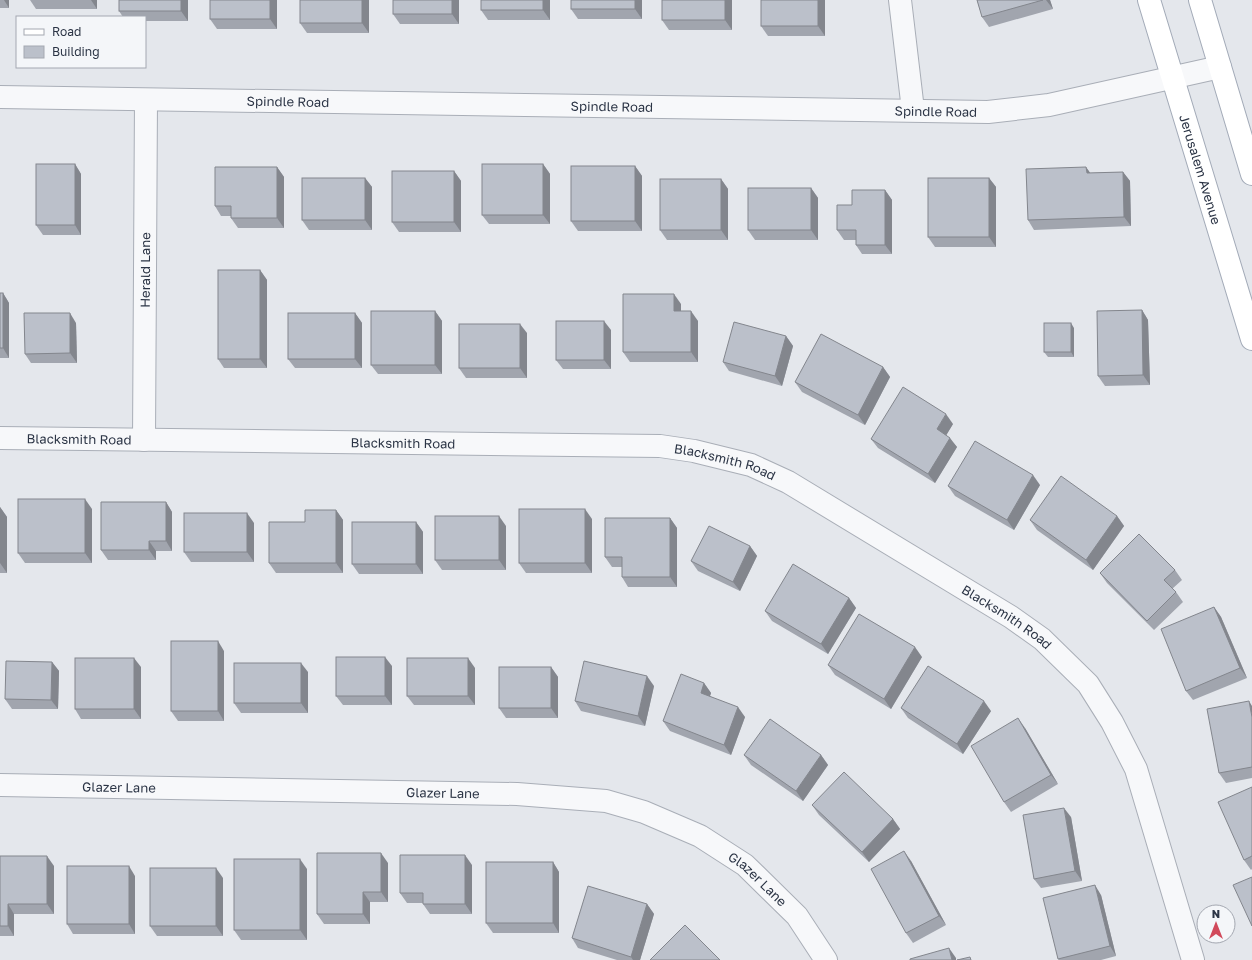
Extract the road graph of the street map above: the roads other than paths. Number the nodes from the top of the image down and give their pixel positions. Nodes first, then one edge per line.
1 (900, 0) edge
2 (1149, 0) edge
3 (1200, 0) edge
4 (1220, 67) junction
5 (1172, 77) junction
6 (0, 98) edge
7 (146, 100) junction
8 (913, 110) junction
9 (1252, 174) edge
10 (1252, 339) edge
11 (0, 438) edge
12 (144, 440) junction
13 (0, 785) edge
14 (826, 960) edge
15 (1193, 960) edge

1 - 8 street
2 - 5 main road, Jerusalem Avenue
3 - 4 main road
4 - 5 street, Spindle Road
4 - 9 main road
5 - 8 street, Spindle Road
5 - 10 main road, Jerusalem Avenue
6 - 7 street, Spindle Road
7 - 8 street, Spindle Road
7 - 12 street, Herald Lane
11 - 12 street, Blacksmith Road
12 - 15 street, Blacksmith Road
13 - 14 street, Glazer Lane

